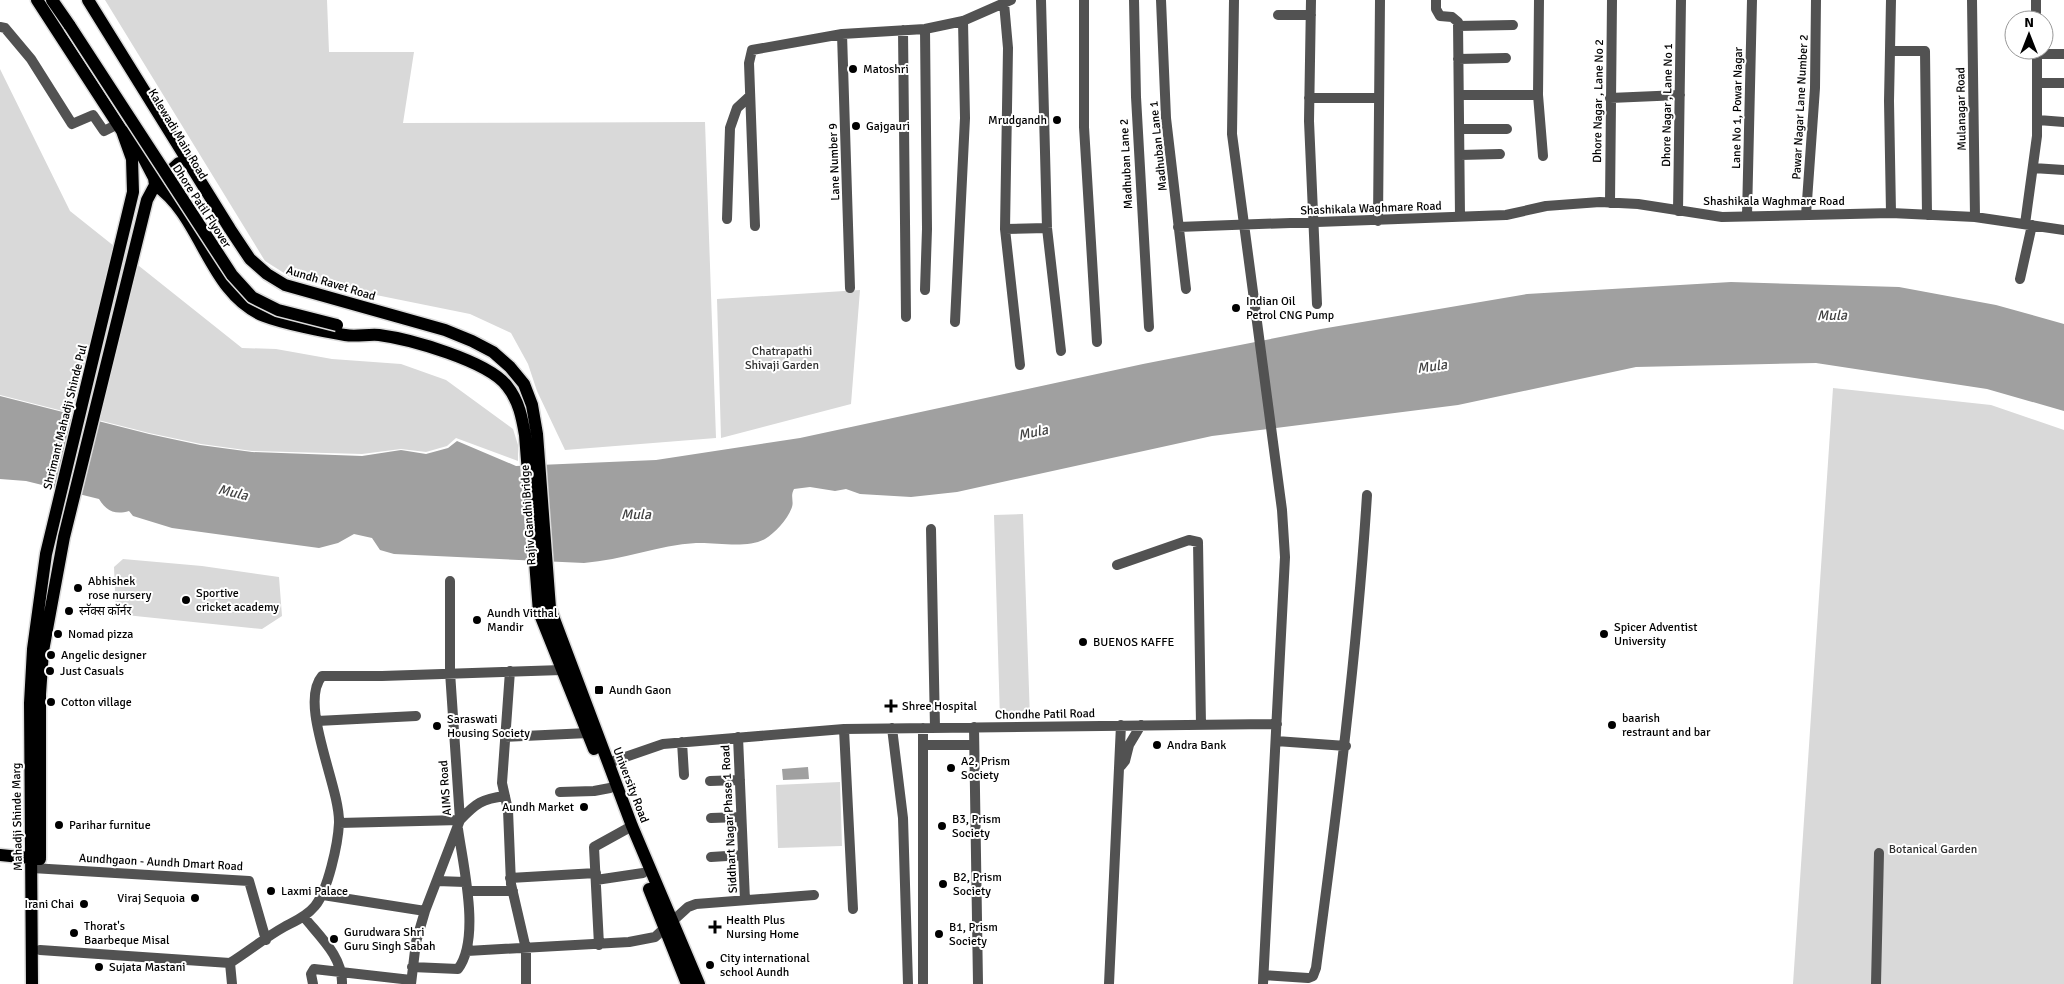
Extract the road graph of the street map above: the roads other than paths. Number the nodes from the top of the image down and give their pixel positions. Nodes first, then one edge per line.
1 (37, 0) edge
2 (44, 0) edge
3 (52, 0) edge
4 (56, 0) edge
5 (88, 0) edge
6 (1041, 0) edge
7 (1084, 0) edge
8 (1134, 0) edge
9 (1161, 0) edge
10 (1234, 0) edge
11 (1311, 0) edge
12 (1380, 0) edge
13 (1436, 0) edge
14 (1539, 0) edge
15 (1612, 0) edge
16 (1682, 0) edge
17 (1752, 0) edge
18 (1816, 0) edge
19 (1891, 0) edge
20 (1972, 0) edge
21 (1008, 2) edge
22 (1311, 15) junction
23 (1278, 16) dead end
24 (57, 18) junction
25 (963, 21) junction
26 (1513, 25) dead end
27 (1458, 26) junction
28 (0, 27) edge
29 (925, 29) junction
30 (904, 30) junction
31 (842, 34) junction
32 (1890, 51) junction
33 (123, 55) junction
34 (1506, 58) dead end
35 (1458, 59) junction
36 (2037, 60) edge
37 (2037, 83) junction
38 (2064, 83) edge
39 (1459, 95) junction
40 (1538, 95) junction
41 (1680, 95) junction
42 (750, 96) junction
43 (1309, 98) junction
44 (1379, 98) junction
45 (1610, 98) junction
46 (2038, 120) junction
47 (2064, 122) edge
48 (120, 128) junction
49 (1459, 129) junction
50 (1507, 129) dead end
51 (1500, 154) dead end
52 (1460, 155) junction
53 (1543, 156) dead end
54 (179, 163) junction
55 (2033, 168) junction
56 (2064, 170) edge
57 (154, 184) junction
58 (1610, 203) junction
59 (1678, 211) junction
60 (1891, 213) junction
61 (1806, 215) junction
62 (1927, 215) junction
63 (1747, 216) junction
64 (1460, 217) junction
65 (1975, 217) junction
66 (224, 219) junction
67 (726, 219) dead end
68 (1378, 221) junction
69 (1245, 224) junction
70 (1314, 224) junction
71 (2029, 225) junction
72 (755, 226) dead end
73 (1178, 227) junction
74 (1047, 228) junction
75 (1005, 229) junction
76 (2064, 230) edge
77 (2020, 278) dead end
78 (850, 288) dead end
79 (1186, 289) dead end
80 (925, 290) dead end
81 (1317, 304) dead end
82 (906, 317) dead end
83 (955, 322) dead end
84 (1149, 328) dead end
85 (378, 335) junction
86 (1097, 342) dead end
87 (1061, 351) dead end
88 (1020, 365) dead end
89 (531, 435) junction
90 (1367, 495) dead end
91 (931, 529) dead end
92 (1117, 565) dead end
93 (450, 580) dead end
94 (542, 594) joint
95 (37, 656) junction
96 (568, 669) junction
97 (510, 671) junction
98 (450, 672) junction
99 (416, 716) dead end
100 (317, 721) junction
101 (1277, 724) junction
102 (1121, 725) junction
103 (1141, 725) junction
104 (1201, 725) junction
105 (974, 727) junction
106 (892, 728) junction
107 (923, 728) junction
108 (935, 728) junction
109 (844, 729) junction
110 (588, 733) junction
111 (505, 737) junction
112 (738, 737) junction
113 (1276, 741) junction
114 (682, 742) junction
115 (974, 744) junction
116 (923, 745) junction
117 (1346, 746) junction
118 (608, 764) junction
119 (1119, 768) junction
120 (684, 775) dead end
121 (740, 780) junction
122 (710, 782) dead end
123 (610, 788) junction
124 (560, 792) dead end
125 (505, 796) junction
126 (741, 817) junction
127 (711, 818) dead end
128 (339, 823) junction
129 (459, 824) junction
130 (629, 827) junction
131 (0, 848) edge
132 (1879, 853) dead end
133 (0, 855) edge
134 (743, 855) junction
135 (711, 857) dead end
136 (36, 860) junction
137 (643, 873) junction
138 (596, 876) junction
139 (510, 878) junction
140 (437, 881) junction
141 (466, 886) junction
142 (513, 891) junction
143 (323, 895) junction
144 (814, 895) dead end
145 (745, 900) junction
146 (853, 909) dead end
147 (425, 911) junction
148 (304, 917) junction
149 (669, 926) junction
150 (266, 940) junction
151 (599, 945) junction
152 (526, 949) junction
153 (40, 950) junction
154 (467, 951) junction
155 (230, 962) junction
156 (412, 967) junction
157 (343, 971) junction
158 (1263, 980) edge
159 (411, 982) edge
160 (32, 984) edge
161 (39, 984) edge
162 (232, 984) edge
163 (313, 984) edge
164 (342, 984) edge
165 (526, 984) edge
166 (687, 984) edge
167 (698, 984) edge
168 (908, 984) edge
169 (923, 984) edge
170 (978, 984) edge
171 (1109, 984) edge
172 (1876, 984) edge

1 - 24 main road
2 - 24 main road
3 - 24 main road
4 - 24 main road
5 - 33 main road, Aundh Ravet Road
6 - 74 street
7 - 86 street
8 - 84 street, Madhuban Lane 2
9 - 73 street, Madhuban Lane 1
10 - 69 street
11 - 22 street
12 - 44 street
13 - 27 street
14 - 40 street
15 - 45 street, Dhore Nagar , Lane No 2
16 - 41 street, Dhore Nagar , Lane No 1
17 - 63 street, Lane No 1, Powar Nagar
18 - 61 street, Pawar Nagar Lane Number 2
19 - 32 street
20 - 65 street, Mulanagar Road
21 - 25 street
21 - 75 street
22 - 23 street
22 - 43 street
24 - 48 main road
24 - 85 main road, Dhore Patil Flyover, bridge
25 - 29 street
25 - 83 street
26 - 27 street
27 - 35 street
28 - 48 street
29 - 30 street
29 - 80 street
30 - 31 street
30 - 82 street
31 - 42 street
31 - 78 street, Lane Number 9
32 - 60 street
32 - 62 street
33 - 54 main road, Kalewadi Main Road
33 - 66 main road, Aundh Ravet Road
34 - 35 street
35 - 39 street
36 - 37 street
37 - 38 street
37 - 46 street
39 - 40 street
39 - 49 street
40 - 53 street
41 - 45 street
41 - 59 street, Dhore Nagar , Lane No 1
42 - 67 street
42 - 72 street
43 - 44 street
43 - 70 street
44 - 68 street
45 - 58 street, Dhore Nagar , Lane No 2
46 - 47 street
46 - 55 street
48 - 57 main road
48 - 95 main road, Shrimant Mahadji Shinde Pul
49 - 50 street
49 - 52 street
51 - 52 street
52 - 64 street
54 - 57 main road
54 - 66 main road, Kalewadi Main Road
55 - 56 street
55 - 71 street
57 - 85 main road
57 - 95 main road
58 - 59 street, Shashikala Waghmare Road
58 - 64 street, Shashikala Waghmare Road
59 - 63 street, Shashikala Waghmare Road
60 - 61 street, Shashikala Waghmare Road
60 - 62 street, Shashikala Waghmare Road
61 - 63 street, Shashikala Waghmare Road
62 - 65 street, Shashikala Waghmare Road
64 - 68 street, Shashikala Waghmare Road
65 - 71 street, Shashikala Waghmare Road
66 - 89 main road, Aundh Ravet Road
68 - 70 street, Shashikala Waghmare Road
69 - 70 street, Shashikala Waghmare Road
69 - 73 street, Shashikala Waghmare Road
69 - 101 street
70 - 81 street
71 - 76 street, Shashikala Waghmare Road
71 - 77 street
73 - 79 street, Madhuban Lane 1
74 - 75 street
74 - 87 street
75 - 88 street
85 - 89 main road
89 - 94 main road, Rajiv Gandhi Bridge
90 - 117 street
91 - 108 street
92 - 104 street
93 - 98 street, AIMS Road
94 - 96 main road, University Road
95 - 136 main road, Mahadji Shinde Marg
96 - 97 street
96 - 110 main road, University Road
96 - 118 main road, University Road
97 - 98 street
97 - 111 street
98 - 100 street
98 - 129 street, AIMS Road
99 - 100 street
100 - 128 street
101 - 104 street, Chondhe Patil Road
101 - 113 street
102 - 103 street, Chondhe Patil Road
102 - 105 street, Chondhe Patil Road
102 - 119 street
103 - 104 street, Chondhe Patil Road
103 - 119 street
105 - 108 street, Chondhe Patil Road
105 - 115 street
106 - 107 street, Chondhe Patil Road
106 - 109 street, Chondhe Patil Road
106 - 168 street
107 - 108 street, Chondhe Patil Road
107 - 116 street
109 - 112 street, Chondhe Patil Road
109 - 146 street
110 - 111 street
110 - 123 main road, University Road
111 - 125 street
112 - 114 street, Chondhe Patil Road
112 - 121 street, Siddhart Nagar Phase 1 Road
113 - 117 street
113 - 158 street
114 - 118 street, Chondhe Patil Road
114 - 120 street
115 - 116 street
115 - 170 street
116 - 169 street
117 - 158 street
118 - 130 main road, University Road
119 - 171 street
121 - 122 street
121 - 126 street, Siddhart Nagar Phase 1 Road
123 - 124 street
123 - 130 main road, University Road
125 - 129 street
125 - 139 street
126 - 127 street
126 - 134 street, Siddhart Nagar Phase 1 Road
128 - 129 street
128 - 143 street
129 - 140 street, AIMS Road
129 - 141 street
130 - 137 main road, University Road
130 - 138 street
130 - 149 main road, University Road
131 - 136 main road
132 - 172 street
133 - 136 main road
134 - 135 street
134 - 145 street, Siddhart Nagar Phase 1 Road
136 - 150 street, Aundhgaon - Aundh Dmart Road
136 - 153 main road, Mahadji Shinde Marg
136 - 160 main road, Mahadji Shinde Marg
137 - 138 street
137 - 149 main road, University Road
138 - 139 street
138 - 151 street
139 - 142 street
140 - 141 street
140 - 147 street, AIMS Road
141 - 142 street
141 - 154 street
142 - 152 street
143 - 147 street
143 - 148 street
144 - 145 street
145 - 149 street
147 - 156 street, AIMS Road
148 - 150 street
148 - 157 street
149 - 151 street
149 - 166 main road, University Road
149 - 167 main road, University Road
150 - 155 street
151 - 152 street
152 - 154 street
152 - 165 street
153 - 155 street
153 - 161 main road, Mahadji Shinde Marg
154 - 156 street
155 - 162 street
156 - 159 street, AIMS Road
157 - 159 street
157 - 163 street
157 - 164 street

